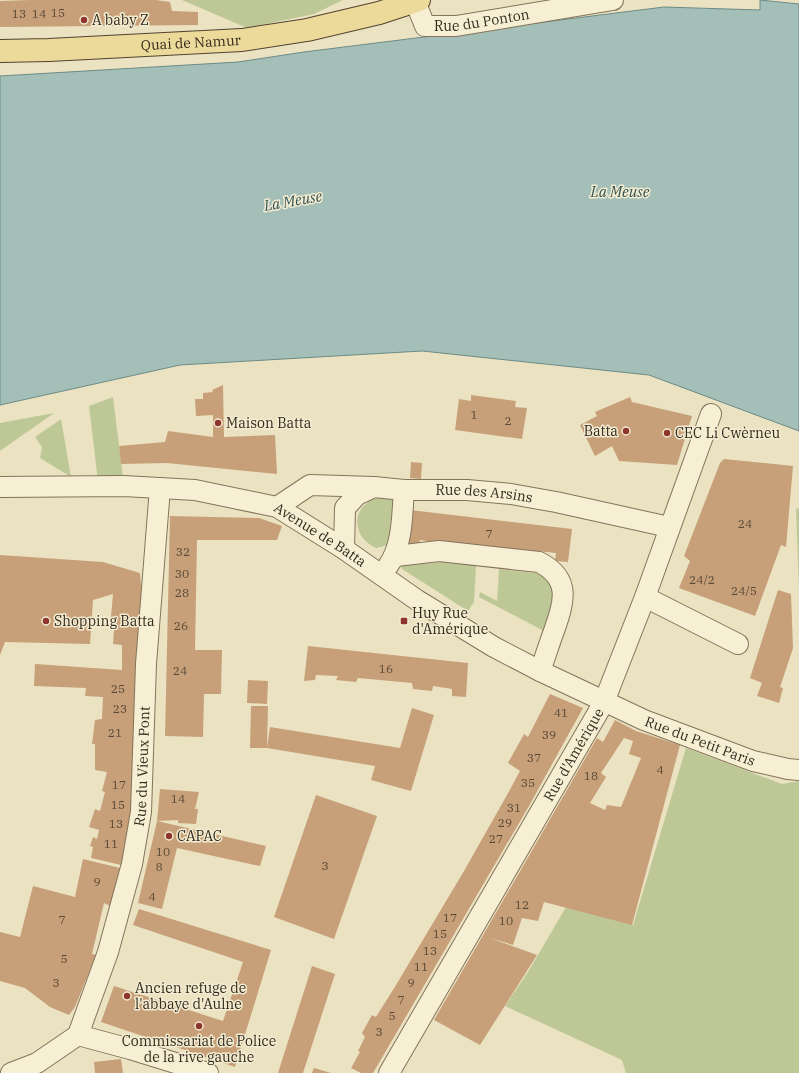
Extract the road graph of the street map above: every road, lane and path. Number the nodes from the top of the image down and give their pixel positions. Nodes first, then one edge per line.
1 (613, 0) edge
2 (417, 1) edge
3 (382, 6) edge
4 (0, 51) edge
5 (711, 414) dead end
6 (0, 487) edge
7 (374, 487) junction
8 (160, 488) junction
9 (404, 490) junction
10 (277, 507) junction
11 (669, 527) junction
12 (344, 549) junction
13 (396, 556) junction
14 (381, 575) junction
15 (646, 597) junction
16 (738, 644) dead end
17 (540, 671) junction
18 (604, 702) junction
19 (799, 770) edge
20 (78, 1035) junction
21 (11, 1073) edge
22 (208, 1073) edge
23 (388, 1073) edge

1 - 2 street, Rue du Ponton
2 - 3 main road, Quai de Namur
3 - 4 main road, Quai de Namur
5 - 11 street, Rue d'Amérique
6 - 8 street, Avenue de Batta
7 - 9 street, Rue des Arsins
7 - 10 street, Rue des Arsins
7 - 12 street
8 - 10 street, Avenue de Batta
8 - 20 street, Rue du Vieux Pont
9 - 11 street, Rue des Arsins
9 - 13 street
10 - 12 street, Avenue de Batta
11 - 15 street, Rue d'Amérique
12 - 14 street, Avenue de Batta
13 - 14 street
13 - 17 street
14 - 17 street, Avenue de Batta
15 - 16 street
15 - 18 street, Rue d'Amérique
17 - 18 street, Avenue de Batta
18 - 19 street, Rue du Petit Paris
18 - 23 street, Rue d'Amérique
20 - 21 street
20 - 22 street

